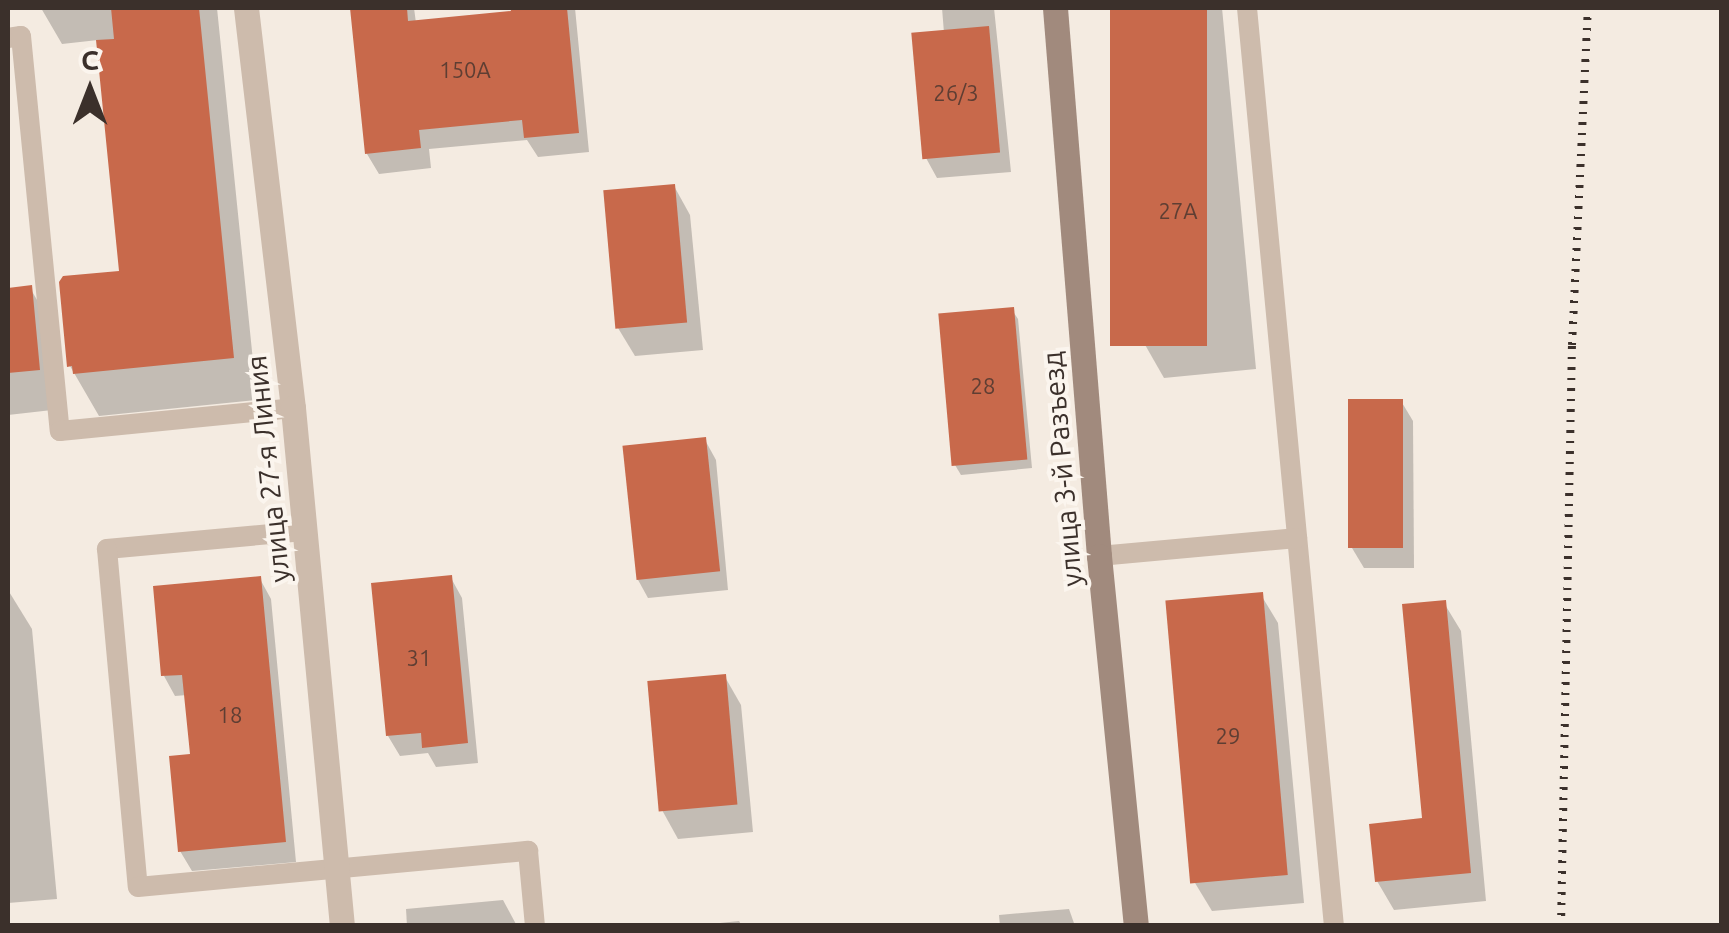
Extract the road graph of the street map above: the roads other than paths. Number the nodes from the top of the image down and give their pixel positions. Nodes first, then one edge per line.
1 (246, 8) edge
2 (1055, 8) edge
3 (1247, 8) edge
4 (8, 38) edge
5 (293, 408) junction
6 (304, 530) junction
7 (1297, 538) junction
8 (1099, 556) junction
9 (337, 868) junction
10 (342, 926) edge
11 (535, 926) edge
12 (1136, 926) edge
13 (1334, 926) edge

1 - 5 street, улица 27-я Линия
2 - 8 main road, улица 3-й Разъезд
3 - 7 lane
4 - 5 lane
5 - 6 street, улица 27-я Линия
6 - 9 street, улица 27-я Линия
6 - 9 lane
7 - 8 lane
7 - 13 lane
8 - 12 main road, улица 3-й Разъезд
9 - 10 street, улица 27-я Линия
9 - 11 lane

